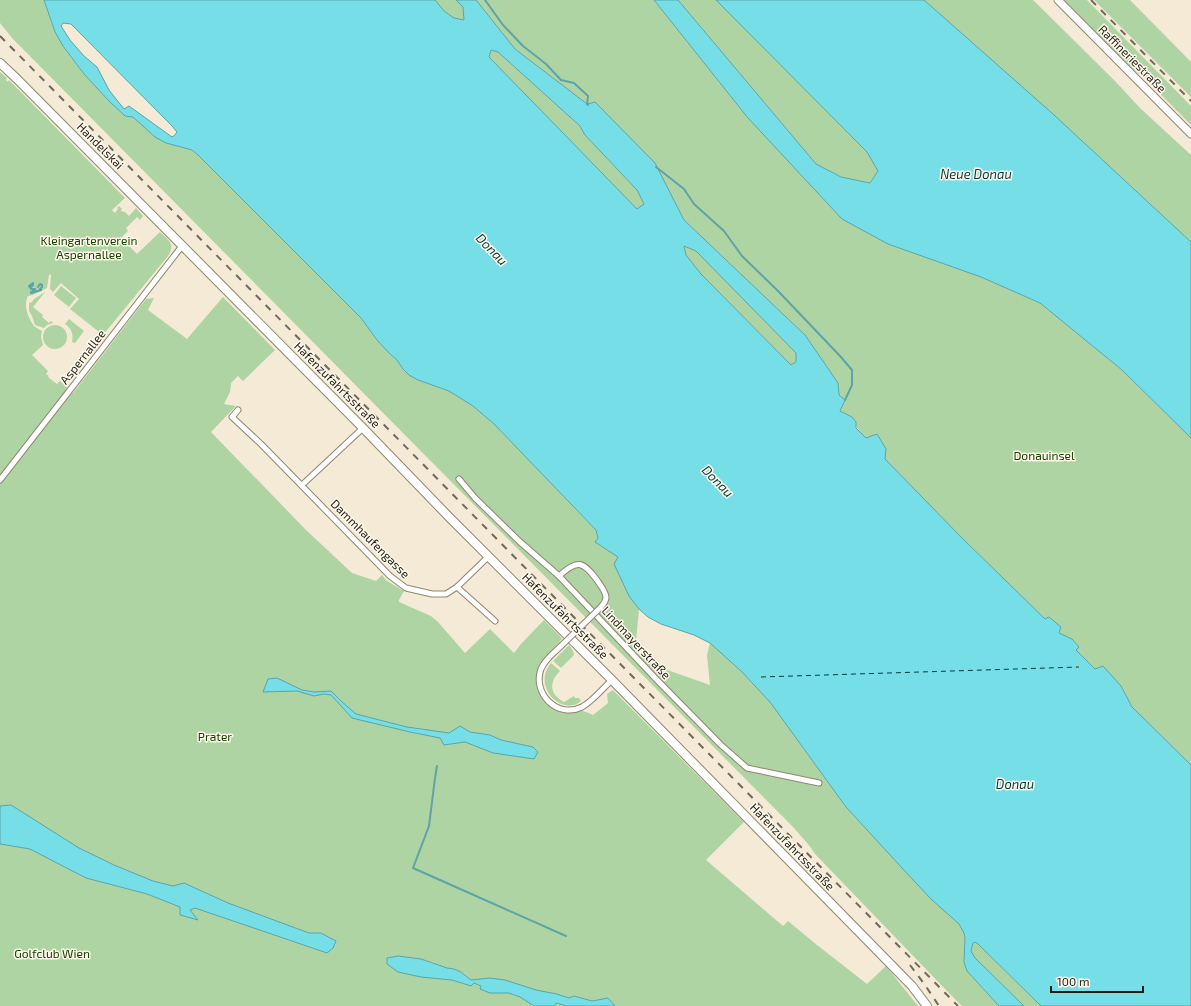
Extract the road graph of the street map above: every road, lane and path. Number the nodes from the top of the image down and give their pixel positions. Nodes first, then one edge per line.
1 (1058, 0) edge
2 (0, 63) edge
3 (1191, 134) edge
4 (182, 246) junction
5 (238, 410) dead end
6 (363, 428) junction
7 (459, 479) dead end
8 (0, 480) edge
9 (302, 485) junction
10 (489, 556) junction
11 (559, 576) junction
12 (457, 587) junction
13 (495, 620) dead end
14 (612, 680) junction
15 (819, 783) dead end
16 (926, 1006) edge

1 - 3 main road, Raffineriestraße
2 - 4 main road, Handelskai
4 - 6 main road, Hafenzufahrtsstraße
4 - 8 street, Aspernallee
5 - 9 street, Dammhaufengasse
6 - 9 street
6 - 10 main road, Hafenzufahrtsstraße
7 - 11 street, Lindmayerstraße
9 - 12 street, Dammhaufengasse
10 - 12 street, Dammhaufengasse
10 - 14 main road, Hafenzufahrtsstraße
11 - 14 street, bridge
11 - 15 street, Lindmayerstraße
12 - 13 street
14 - 16 main road, Hafenzufahrtsstraße

